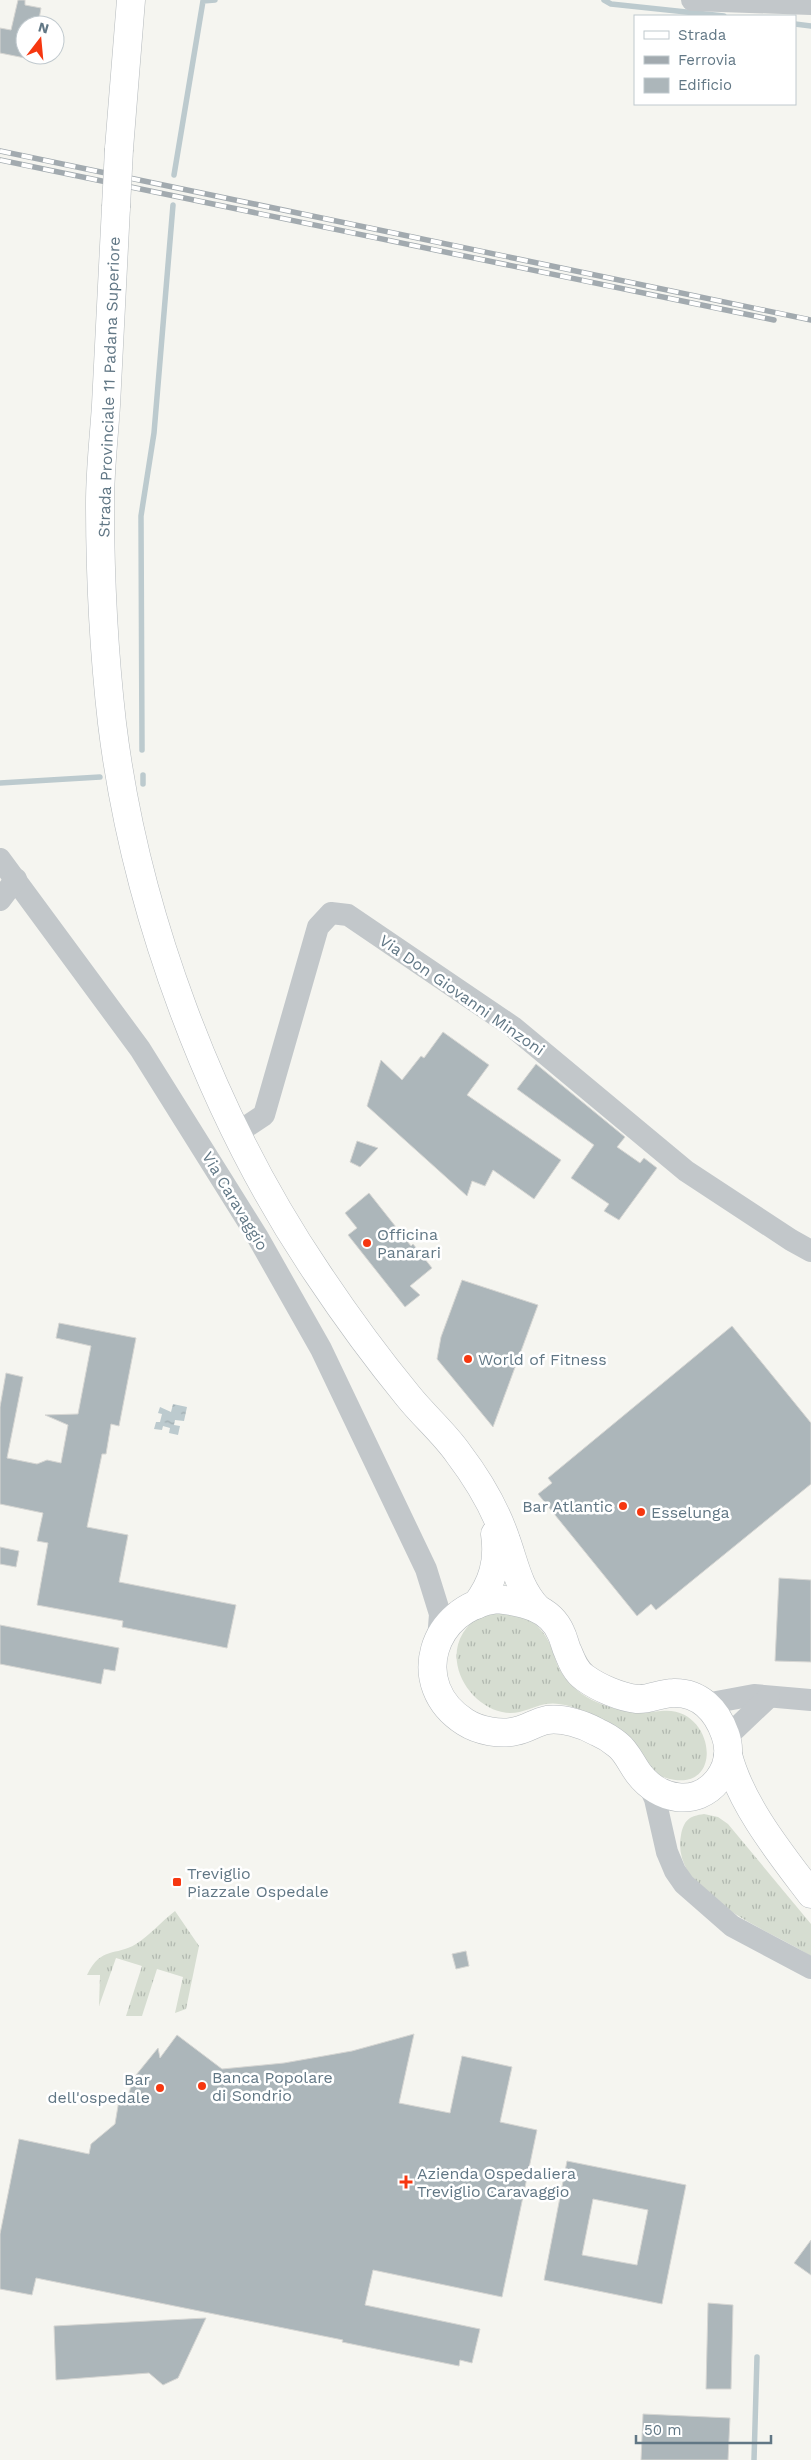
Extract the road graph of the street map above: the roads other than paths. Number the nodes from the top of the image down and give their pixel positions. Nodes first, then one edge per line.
1 (131, 0) edge
2 (692, 0) edge
3 (811, 4) edge
4 (126, 804) joint
5 (0, 860) edge
6 (16, 879) junction
7 (0, 900) edge
8 (237, 1133) junction
9 (811, 1251) edge
10 (489, 1503) junction
11 (426, 1569) junction
12 (474, 1606) junction
13 (537, 1608) junction
14 (438, 1640) junction
15 (770, 1697) junction
16 (699, 1699) junction
17 (811, 1700) edge
18 (728, 1748) junction
19 (648, 1784) junction
20 (692, 1797) junction
21 (667, 1852) junction
22 (781, 1854) junction
23 (811, 1894) edge
24 (811, 1968) edge

1 - 4 main road, Strada Provinciale 11 Padana Superiore, bridge
2 - 3 street
4 - 8 main road, Via Caravaggio
5 - 6 street, Via Caravaggio
6 - 7 street
6 - 11 street, Via Caravaggio
8 - 9 street, Via Don Giovanni Minzoni
8 - 10 main road, Via Caravaggio
10 - 12 main road, Via Caravaggio
10 - 13 main road, Via Caravaggio
11 - 12 street, Via Caravaggio
11 - 14 street, Via Caravaggio
12 - 13 main road, Via Caravaggio
12 - 14 main road, Via Caravaggio
13 - 16 main road, Via Caravaggio
14 - 19 main road, Via Caravaggio
15 - 16 street, Via Caravaggio
15 - 17 street, Via Caravaggio
15 - 18 street
16 - 18 main road, Via Caravaggio
18 - 20 main road
18 - 22 main road, Via Caravaggio
19 - 20 main road, Via Caravaggio
19 - 21 street
20 - 21 street
20 - 22 main road, Via Caravaggio
21 - 24 street
22 - 23 main road, Via Caravaggio

